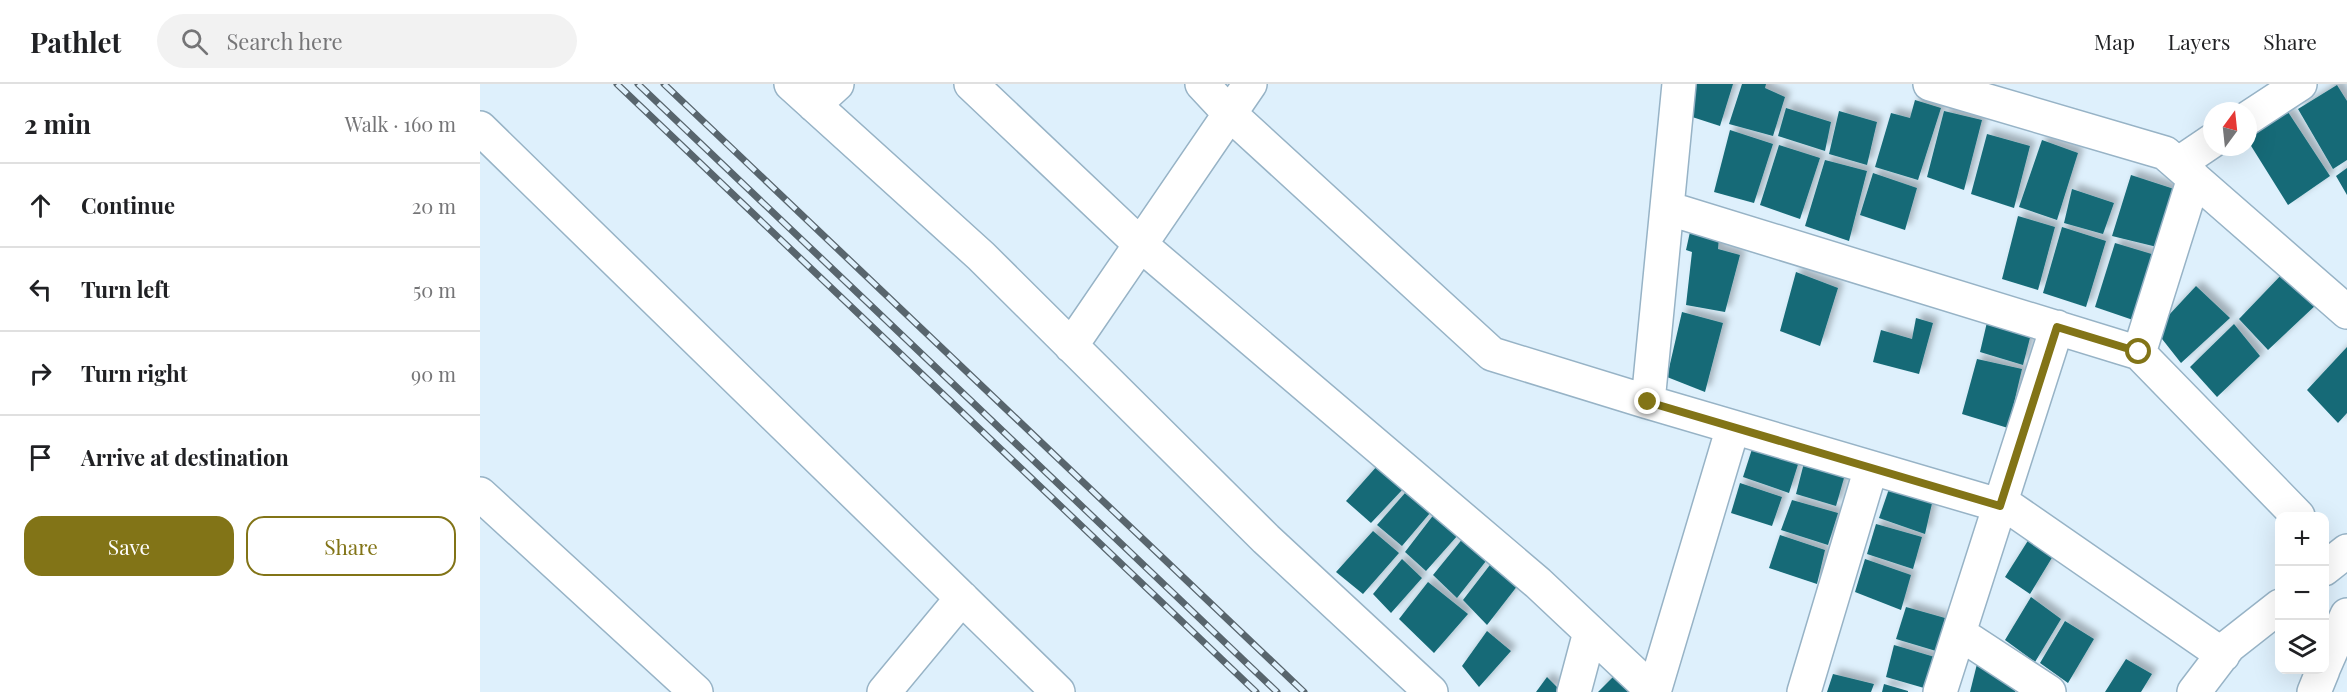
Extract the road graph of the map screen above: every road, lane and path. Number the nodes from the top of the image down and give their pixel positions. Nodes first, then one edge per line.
1 (971, 84) edge
2 (1202, 84) edge
3 (1250, 84) edge
4 (1679, 84) edge
5 (1930, 84) edge
6 (2300, 84) edge
7 (814, 91) edge
8 (2004, 93) edge
9 (2257, 112) edge
10 (1230, 114) junction
11 (480, 128) edge
12 (2203, 151) edge
13 (2186, 171) junction
14 (1667, 208) junction
15 (1141, 245) junction
16 (2341, 296) edge
17 (2057, 327) junction
18 (1071, 346) junction
19 (2139, 352) junction
20 (1648, 402) junction
21 (1733, 427) junction
22 (1871, 468) junction
23 (480, 494) edge
24 (2000, 506) junction
25 (2294, 512) edge
26 (962, 598) junction
27 (2275, 610) edge
28 (2347, 615) edge
29 (1590, 632) junction
30 (1959, 633) junction
31 (2223, 654) junction
32 (2329, 656) edge
33 (2322, 674) edge
34 (696, 692) edge
35 (884, 692) edge
36 (1058, 692) edge
37 (1431, 692) edge
38 (1575, 692) edge
39 (1654, 692) edge
40 (1804, 692) edge
41 (1940, 692) edge
42 (2049, 692) edge
43 (2194, 692) edge
44 (2314, 692) edge

1 - 15 street
2 - 10 street
3 - 10 street
4 - 14 street
5 - 8 street
6 - 9 street
7 - 18 street
8 - 13 street
10 - 15 street
10 - 20 street
11 - 26 street
12 - 13 street
13 - 16 street
13 - 19 street
14 - 17 street
14 - 20 street
15 - 18 street
15 - 29 street
17 - 19 street
17 - 24 street
18 - 37 street
19 - 25 street
20 - 21 street
21 - 22 street
21 - 39 street
22 - 24 street
22 - 40 street
23 - 34 street
24 - 30 street
24 - 31 street
26 - 35 street
26 - 36 street
27 - 31 street
28 - 32 street
29 - 38 street
29 - 39 street
30 - 41 street
30 - 42 street
31 - 43 street
33 - 44 street

